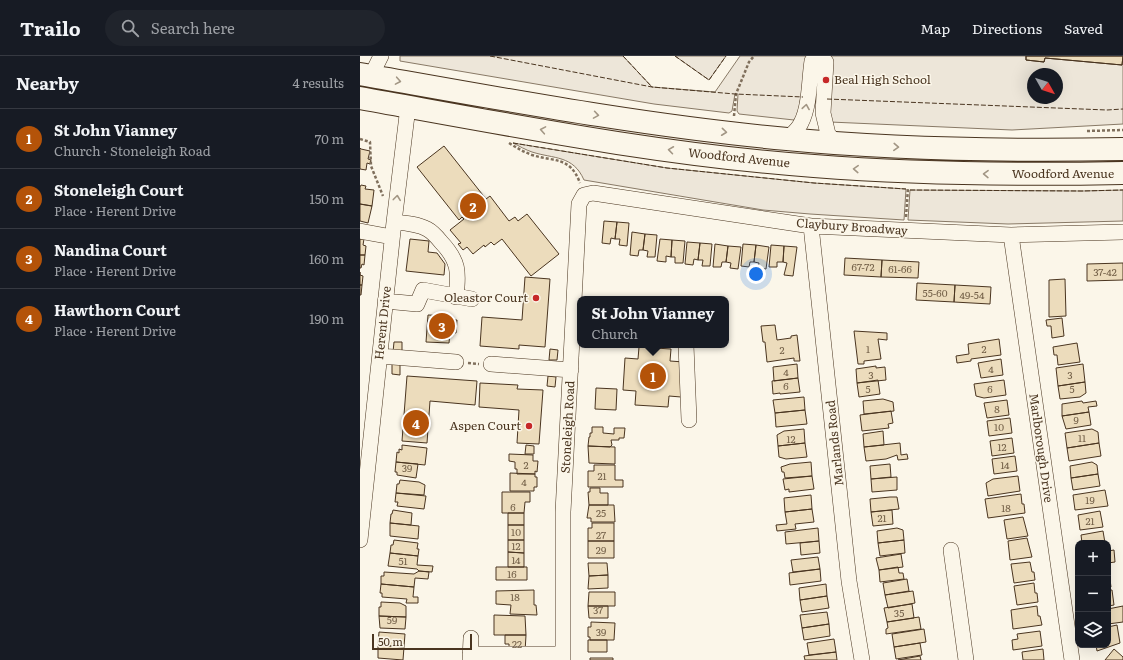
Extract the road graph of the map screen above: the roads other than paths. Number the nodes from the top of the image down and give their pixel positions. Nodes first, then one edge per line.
1 (381, 56) edge
2 (366, 75) edge
3 (360, 98) edge
4 (408, 107) junction
5 (787, 139) junction
6 (836, 143) junction
7 (1123, 149) edge
8 (1123, 173) edge
9 (584, 195) joint
10 (811, 226) junction
11 (393, 229) junction
12 (360, 231) edge
13 (1123, 232) edge
14 (1011, 235) junction
15 (456, 296) junction
16 (577, 296) edge
17 (472, 299) dead end
18 (577, 299) edge
19 (385, 301) junction
20 (686, 348) edge
21 (380, 356) junction
22 (456, 362) dead end
23 (491, 364) dead end
24 (571, 370) junction
25 (689, 420) dead end
26 (360, 540) edge
27 (951, 550) dead end
28 (470, 638) dead end
29 (470, 657) edge
30 (563, 657) edge
31 (862, 660) edge
32 (966, 660) edge
33 (1072, 660) edge

1 - 2 street
2 -> 5 highway, Woodford Avenue
3 - 4 highway, Woodford Avenue
8 -> 4 highway, Woodford Avenue
11 -> 4 street, Herent Drive
5 - 6 highway, Woodford Avenue
5 -> 6 street
6 -> 7 highway, Woodford Avenue
9 - 10 street, Claybury Broadway
9 - 16 street, Stoneleigh Road
10 - 14 street, Claybury Broadway
10 - 31 street, Marlands Road
11 - 12 street
11 - 15 street
11 - 19 street, Herent Drive
13 - 14 street, Claybury Broadway
14 - 33 street, Marlborough Drive
15 - 17 street
15 - 19 street
18 - 24 street, Stoneleigh Road
19 - 21 street, Herent Drive
20 - 25 street
21 - 22 street
21 - 26 street, Herent Drive
23 - 24 street
24 - 30 street, Stoneleigh Road
27 - 32 street
28 - 29 street
29 - 30 street

